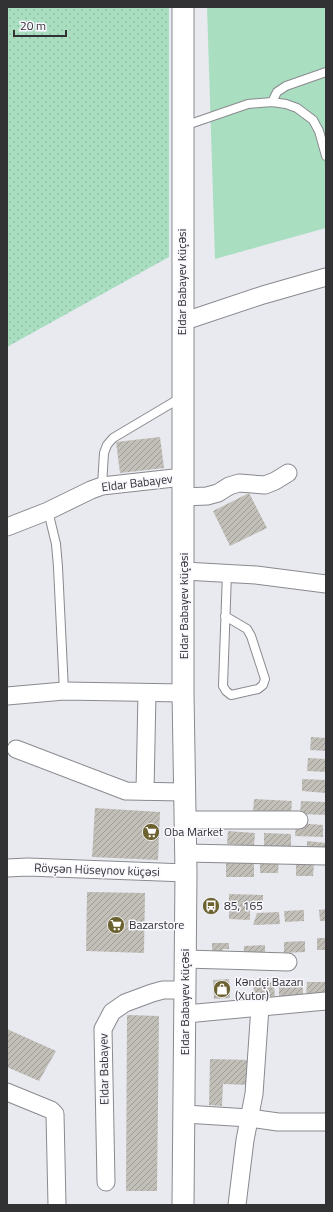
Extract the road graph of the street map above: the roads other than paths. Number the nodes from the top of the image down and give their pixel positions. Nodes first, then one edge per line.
1 (182, 7) edge
2 (326, 72) edge
3 (272, 102) junction
4 (183, 126) junction
5 (322, 129) edge
6 (326, 156) edge
7 (326, 277) edge
8 (182, 322) junction
9 (183, 396) junction
10 (288, 473) dead end
11 (102, 486) junction
12 (183, 487) junction
13 (48, 511) junction
14 (7, 527) edge
15 (184, 571) junction
16 (227, 573) junction
17 (326, 584) edge
18 (225, 616) junction
19 (64, 691) junction
20 (147, 693) junction
21 (184, 693) junction
22 (7, 696) edge
23 (16, 749) dead end
24 (145, 791) junction
25 (184, 792) junction
26 (185, 820) junction
27 (299, 820) dead end
28 (326, 856) edge
29 (186, 863) junction
30 (7, 868) edge
31 (185, 959) junction
32 (288, 962) dead end
33 (185, 990) junction
34 (326, 1002) edge
35 (260, 1007) junction
36 (186, 1014) junction
37 (7, 1092) edge
38 (185, 1114) junction
39 (248, 1118) junction
40 (326, 1122) edge
41 (106, 1182) dead end
42 (57, 1205) edge
43 (183, 1205) edge
44 (237, 1205) edge

1 - 4 street, Eldar Babayev küçəsi
2 - 3 lane
3 - 4 lane
3 - 5 lane
4 - 8 street, Eldar Babayev küçəsi
5 - 6 lane
7 - 8 street
8 - 9 street, Eldar Babayev küçəsi
9 - 11 lane
9 - 12 street, Eldar Babayev küçəsi
10 - 12 street, Eldar Babayev
11 - 12 street, Eldar Babayev
11 - 13 street, Eldar Babayev
12 - 15 street, Eldar Babayev küçəsi
13 - 14 street, Eldar Babayev
13 - 19 lane
15 - 16 street
15 - 21 street, Eldar Babayev küçəsi
16 - 17 street
16 - 18 lane
18 - 18 lane
19 - 20 street
19 - 22 street
20 - 21 street
20 - 24 street
21 - 25 street, Eldar Babayev küçəsi
23 - 24 street
24 - 25 street
25 - 26 street, Eldar Babayev küçəsi
26 - 27 street
26 - 29 street, Eldar Babayev küçəsi
28 - 29 street, Rövşən Hüseynov küçəsi
29 - 30 street, Rövşən Hüseynov küçəsi
29 - 31 street, Eldar Babayev küçəsi
31 - 32 street
31 - 33 street, Eldar Babayev küçəsi
33 - 36 street, Eldar Babayev küçəsi
33 - 41 street, Eldar Babayev
34 - 35 street
35 - 36 street
35 - 39 street
36 - 38 street, Eldar Babayev küçəsi
37 - 42 street
38 - 39 street
38 - 43 street, Eldar Babayev küçəsi
39 - 40 street
39 - 44 street

